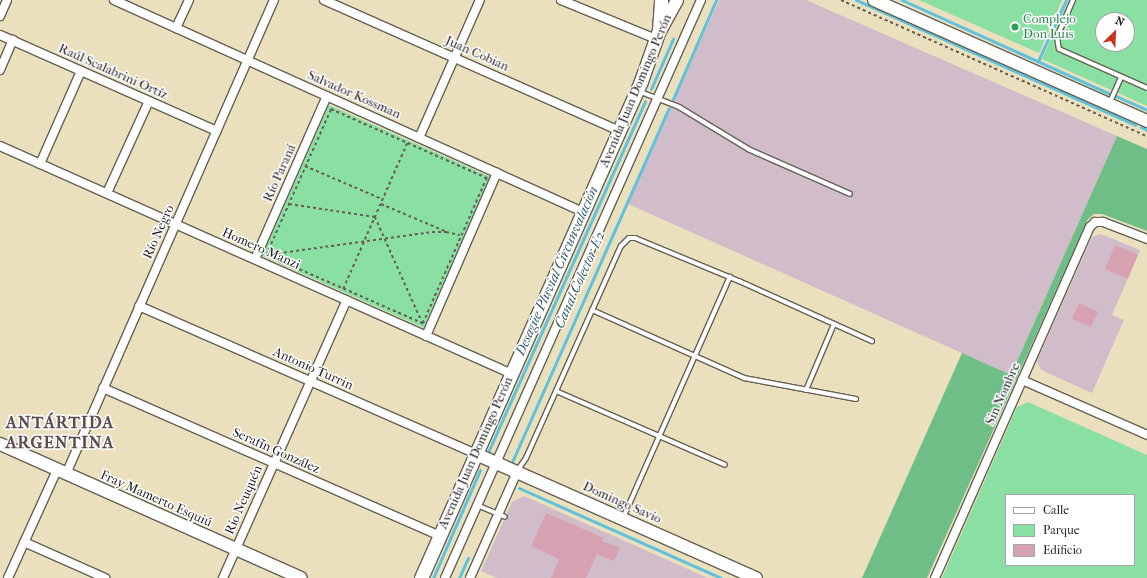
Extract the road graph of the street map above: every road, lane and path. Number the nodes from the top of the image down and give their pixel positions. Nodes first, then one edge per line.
1 (7, 0) edge
2 (114, 0) edge
3 (188, 0) edge
4 (274, 0) edge
5 (324, 0) edge
6 (480, 0) edge
7 (561, 0) edge
8 (661, 0) edge
9 (677, 0) edge
10 (701, 0) edge
11 (841, 0) edge
12 (874, 0) edge
13 (1073, 0) edge
14 (0, 16) edge
15 (176, 28) junction
16 (0, 35) edge
17 (656, 39) junction
18 (13, 40) junction
19 (454, 58) junction
20 (248, 60) junction
21 (0, 70) edge
22 (81, 71) junction
23 (1121, 77) junction
24 (1147, 88) edge
25 (637, 91) junction
26 (327, 96) junction
27 (657, 99) junction
28 (149, 101) junction
29 (1109, 104) junction
30 (1147, 121) edge
31 (216, 131) junction
32 (619, 131) junction
33 (1147, 136) edge
34 (419, 138) junction
35 (407, 143) junction
36 (0, 146) edge
37 (40, 164) junction
38 (305, 166) junction
39 (497, 173) junction
40 (107, 194) junction
41 (850, 194) dead end
42 (382, 200) junction
43 (289, 204) junction
44 (381, 204) junction
45 (583, 212) junction
46 (375, 217) junction
47 (176, 224) junction
48 (446, 232) junction
49 (462, 236) junction
50 (384, 238) junction
51 (1147, 239) edge
52 (365, 240) junction
53 (266, 255) junction
54 (255, 259) junction
55 (730, 277) junction
56 (343, 289) junction
57 (347, 300) junction
58 (139, 306) junction
59 (592, 310) junction
60 (423, 324) junction
61 (834, 324) junction
62 (426, 336) junction
63 (872, 341) dead end
64 (695, 356) junction
65 (512, 374) junction
66 (1022, 380) junction
67 (310, 382) junction
68 (103, 388) junction
69 (806, 390) junction
70 (556, 391) junction
71 (856, 399) dead end
72 (1147, 435) edge
73 (659, 436) junction
74 (0, 444) edge
75 (476, 454) junction
76 (274, 463) junction
77 (496, 463) junction
78 (725, 465) dead end
79 (61, 472) junction
80 (517, 472) junction
81 (477, 505) junction
82 (501, 516) junction
83 (623, 519) junction
84 (440, 536) junction
85 (24, 542) junction
86 (236, 549) junction
87 (742, 575) edge
88 (8, 578) edge
89 (105, 578) edge
90 (223, 578) edge
91 (301, 578) edge
92 (421, 578) edge
93 (445, 578) edge
94 (470, 578) edge
95 (756, 578) edge
96 (935, 578) edge

1 - 14 street
2 - 15 street, Salvador Kossman
3 - 15 street
4 - 20 street, Río Negro
5 - 19 street, Juan Cobian
6 - 19 street
7 - 17 street
8 - 17 main road
9 - 17 street, Avenida Juan Domingo Perón
10 - 27 street
11 - 33 path
12 - 29 street
13 - 23 lane
15 - 20 street, Salvador Kossman
16 - 18 street, Raúl Scalabrini Ortíz
17 - 25 main road, Avenida Juan Domingo Perón
18 - 21 street
18 - 22 street, Raúl Scalabrini Ortíz
19 - 32 street, Juan Cobian
19 - 34 street
20 - 26 street, Salvador Kossman
20 - 31 street, Río Negro
22 - 28 street, Raúl Scalabrini Ortíz
22 - 37 street
23 - 24 lane
23 - 29 lane
25 - 27 lane
25 - 32 main road, Avenida Juan Domingo Perón
26 - 34 street, Salvador Kossman
26 - 54 street, Río Paraná
27 - 41 lane
27 - 77 street
28 - 31 street, Raúl Scalabrini Ortíz
28 - 40 street
29 - 30 street
31 - 47 street, Río Negro
32 - 45 main road, Avenida Juan Domingo Perón
34 - 39 street, Salvador Kossman
35 - 38 path
35 - 42 path
35 - 49 path
36 - 37 street, Homero Manzi
37 - 40 street, Homero Manzi
38 - 42 path
38 - 43 path
39 - 45 street, Salvador Kossman
39 - 62 street
40 - 47 street, Homero Manzi
42 - 44 path
43 - 46 path
43 - 53 path
44 - 46 path
44 - 48 path
45 - 65 main road, Avenida Juan Domingo Perón
46 - 50 path
46 - 52 path
47 - 54 street, Homero Manzi
47 - 58 street, Río Negro
48 - 49 path
48 - 50 path
49 - 60 path
50 - 52 path
50 - 60 path
51 - 66 street, Sin Nombre
52 - 53 path
52 - 56 path
53 - 56 path
54 - 57 street, Homero Manzi
55 - 59 lane
55 - 61 lane
55 - 64 lane
56 - 60 path
57 - 62 street, Homero Manzi
57 - 67 street, Rio Neuquén
58 - 67 street, Antonio Turrin
58 - 68 street, Río Negro
59 - 64 lane
59 - 70 lane
61 - 63 lane
61 - 69 lane
62 - 65 street, Homero Manzi
64 - 69 lane
64 - 73 lane
65 - 75 main road, Avenida Juan Domingo Perón
66 - 72 street
66 - 96 street, Sin Nombre
67 - 75 street, Antonio Turrin
67 - 76 street, Rio Neuquén
68 - 76 street, Serafín González
68 - 79 street, Río Negro
69 - 71 lane
70 - 73 lane
70 - 80 lane
73 - 78 lane
73 - 83 lane
74 - 79 street, Fray Mamerto Esquiú
75 - 77 street, Domingo Savio
75 - 84 main road, Avenida Juan Domingo Perón
76 - 84 street, Serafín González
76 - 86 street, Rio Neuquén
77 - 80 street, Domingo Savio
77 - 81 street
79 - 85 street, Río Negro
79 - 86 street, Fray Mamerto Esquiú
80 - 82 street
80 - 83 street, Domingo Savio
81 - 82 lane
81 - 93 street
82 - 94 street
83 - 87 street, Domingo Savio
84 - 92 main road, Avenida Juan Domingo Perón
85 - 88 street, Río Negro
85 - 89 street
86 - 90 street, Rio Neuquén
86 - 91 street, Fray Mamerto Esquiú
87 - 95 street, Domingo Savio

